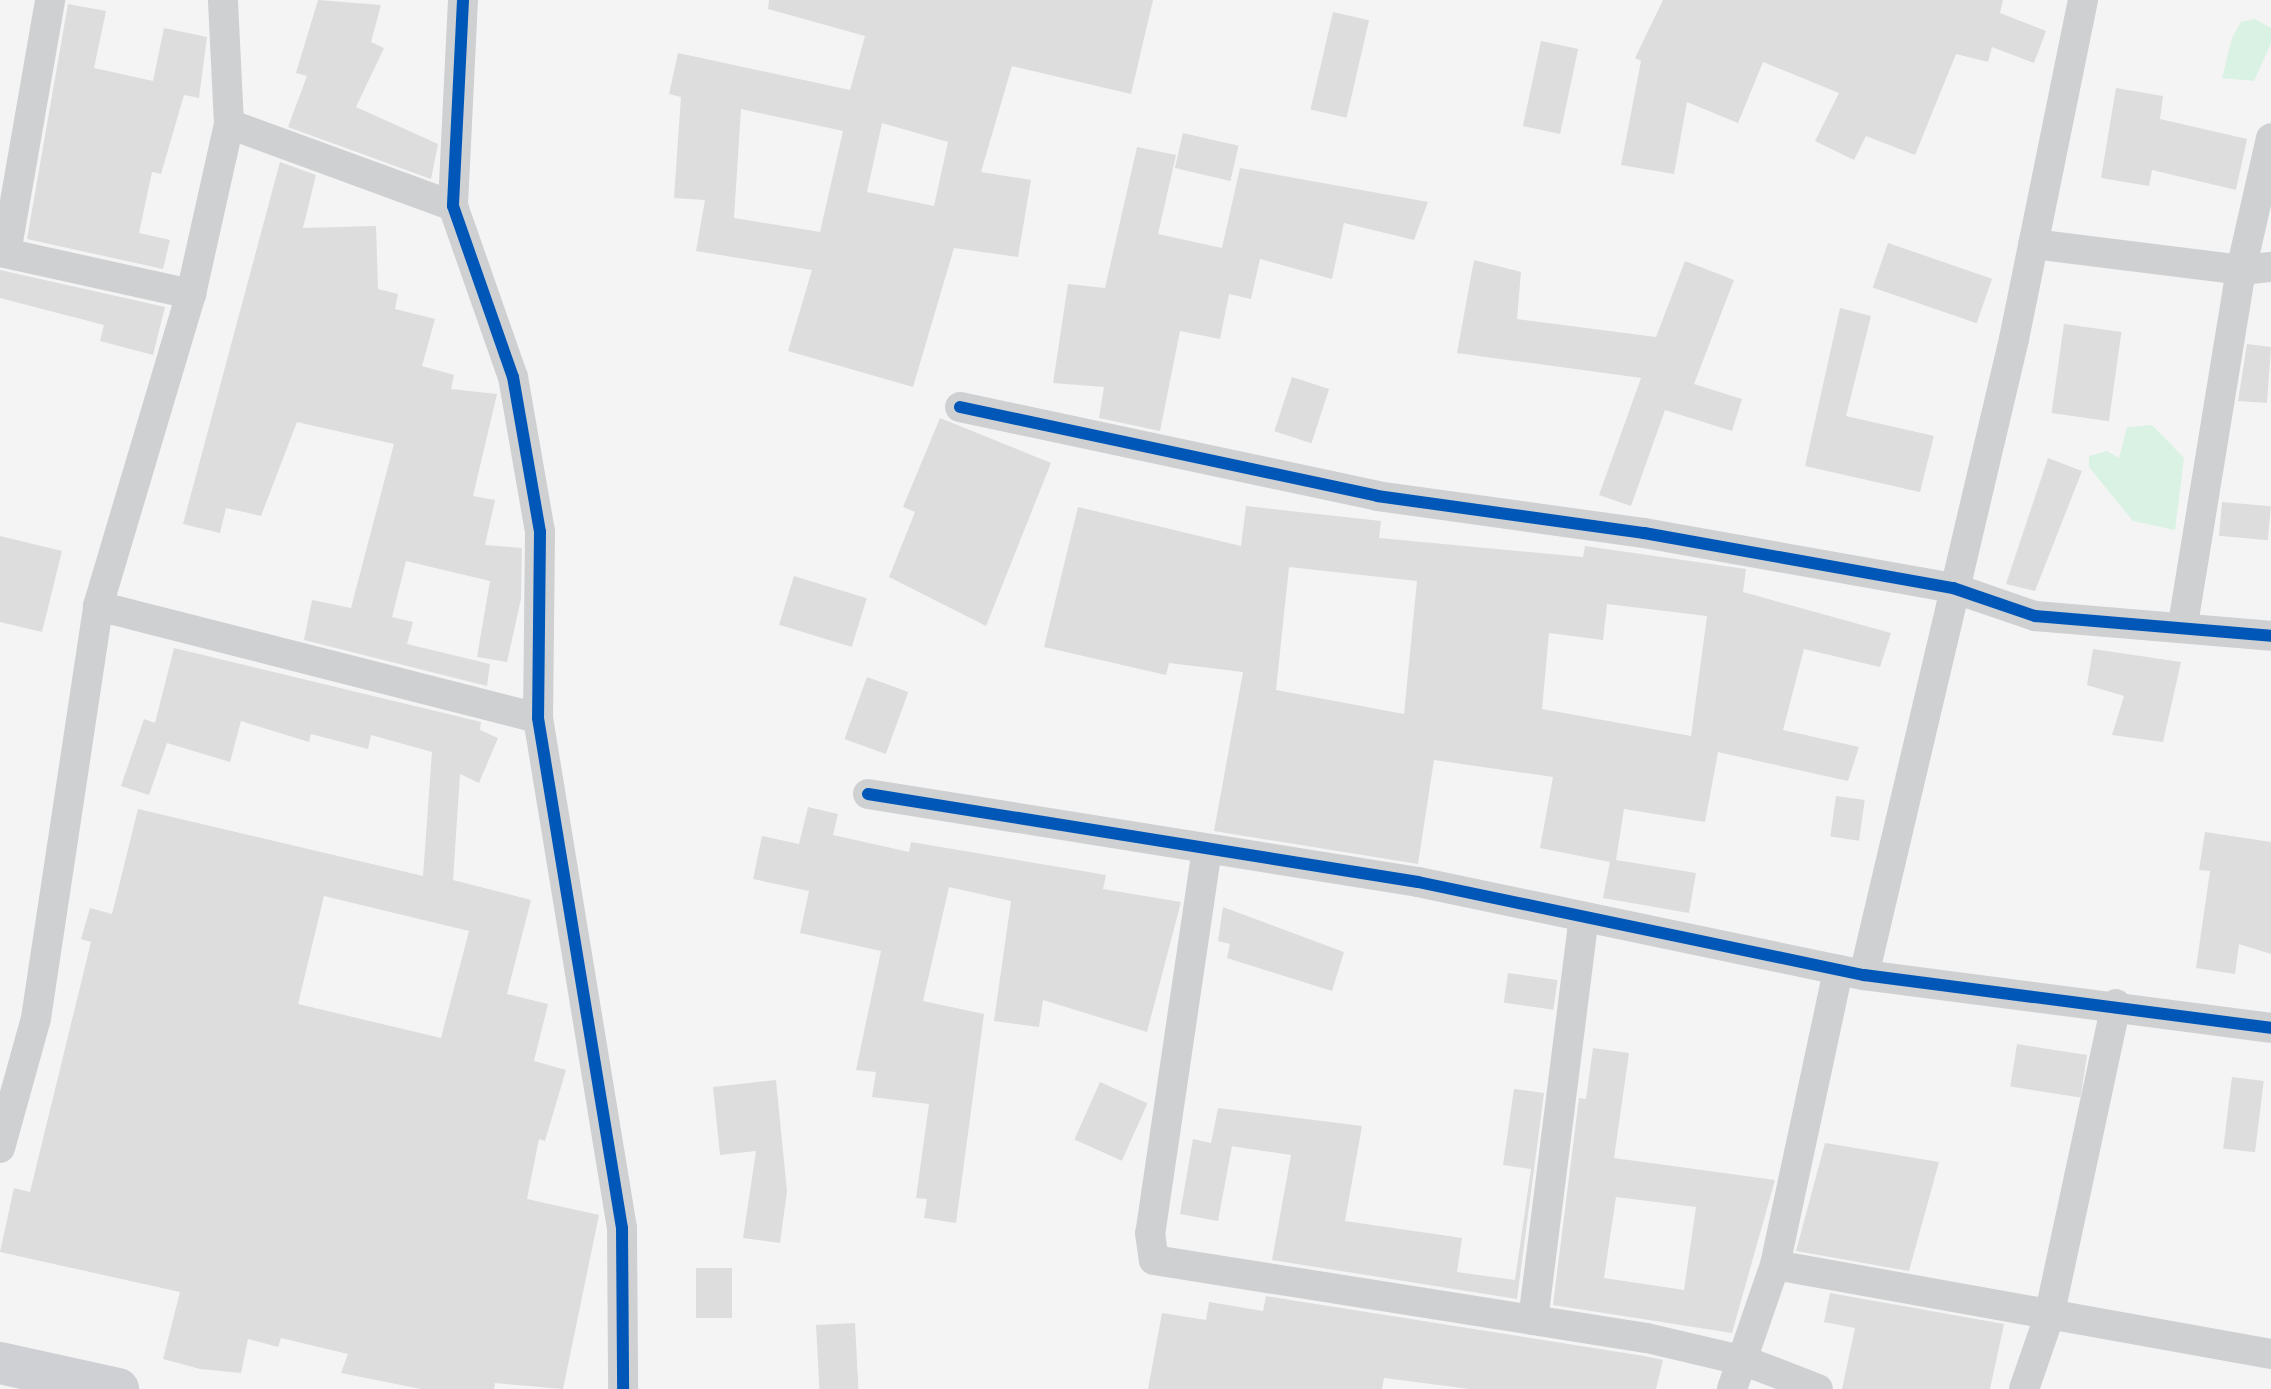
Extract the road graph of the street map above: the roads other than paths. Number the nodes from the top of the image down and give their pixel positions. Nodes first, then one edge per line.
1 (50, 0) edge
2 (223, 0) edge
3 (463, 0) edge
4 (2083, 0) edge
5 (229, 124) junction
6 (2271, 138) edge
7 (453, 206) junction
8 (2033, 244) junction
9 (3, 253) edge
10 (2271, 267) edge
11 (2241, 270) junction
12 (191, 294) junction
13 (960, 407) dead end
14 (1953, 588) junction
15 (98, 606) junction
16 (2183, 624) junction
17 (2271, 636) edge
18 (538, 718) junction
19 (868, 794) dead end
20 (1207, 849) junction
21 (1584, 919) junction
22 (1851, 973) junction
23 (2116, 1004) junction
24 (2271, 1028) edge
25 (0, 1148) edge
26 (1775, 1265) junction
27 (2049, 1317) junction
28 (1533, 1320) junction
29 (2271, 1354) edge
30 (1745, 1361) junction
31 (0, 1363) edge
32 (118, 1389) edge
33 (623, 1389) edge
34 (1732, 1389) edge
35 (1818, 1389) edge
36 (2024, 1389) edge

1 - 9 street
2 - 5 street
3 - 7 street
4 - 8 street
5 - 7 street
5 - 12 street
6 - 11 street
7 - 18 street
8 - 11 street
8 - 14 street
9 - 12 street
10 - 11 street
11 - 16 street
12 - 15 street
13 - 14 street
14 - 16 street
14 - 22 street
15 - 18 street
15 - 25 street
16 - 17 street
18 - 33 street
19 - 20 street
20 - 21 street
20 - 28 street
21 - 22 street
21 - 28 street
22 - 23 street
22 - 26 street
23 - 24 street
23 - 27 street
26 - 27 street
26 - 30 street
27 - 29 street
27 - 36 street
28 - 30 street
30 - 34 street
30 - 35 street
31 - 32 main road

